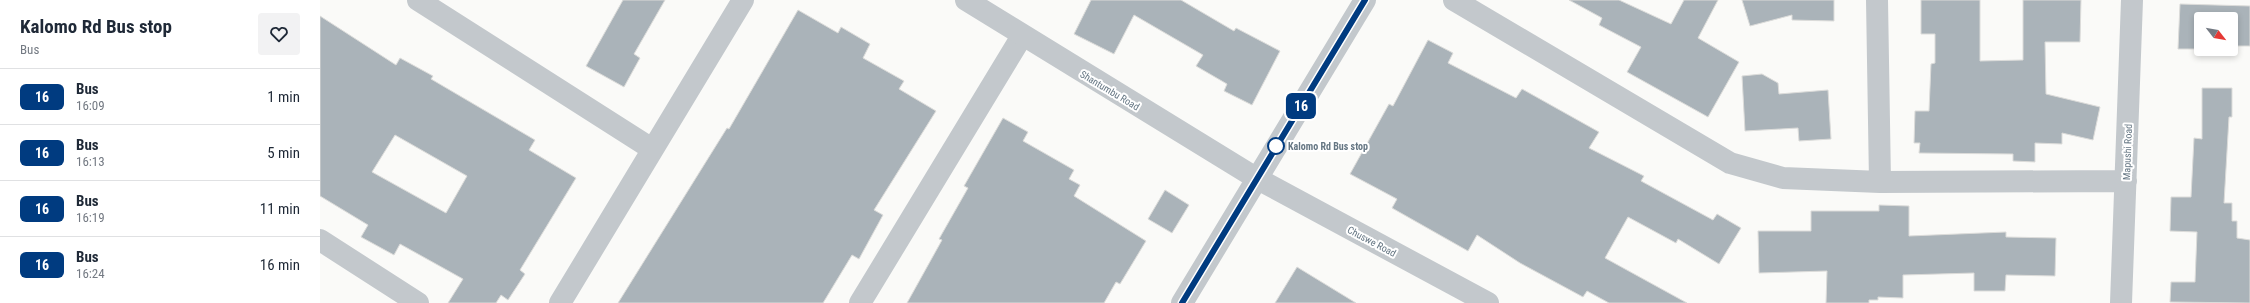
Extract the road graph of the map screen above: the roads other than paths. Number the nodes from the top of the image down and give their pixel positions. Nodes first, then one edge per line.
1 (418, 0) edge
2 (743, 0) edge
3 (966, 0) edge
4 (1365, 0) edge
5 (1454, 0) edge
6 (1877, 0) edge
7 (2132, 0) edge
8 (1022, 36) junction
9 (652, 149) junction
10 (1256, 178) junction
11 (2126, 181) junction
12 (1880, 182) junction
13 (320, 240) edge
14 (418, 303) edge
15 (560, 303) edge
16 (860, 303) edge
17 (1182, 303) edge
18 (1487, 303) edge
19 (2121, 303) edge

1 - 9 street
2 - 9 street
3 - 8 street, Shantumbu Road
4 - 10 street
5 - 12 street
6 - 12 street
7 - 11 street, Mapushi Road
8 - 10 street, Shantumbu Road
8 - 16 street
9 - 15 street
10 - 17 street
10 - 18 street, Chuswe Road
11 - 12 street
11 - 19 street, Mapushi Road
13 - 14 street

